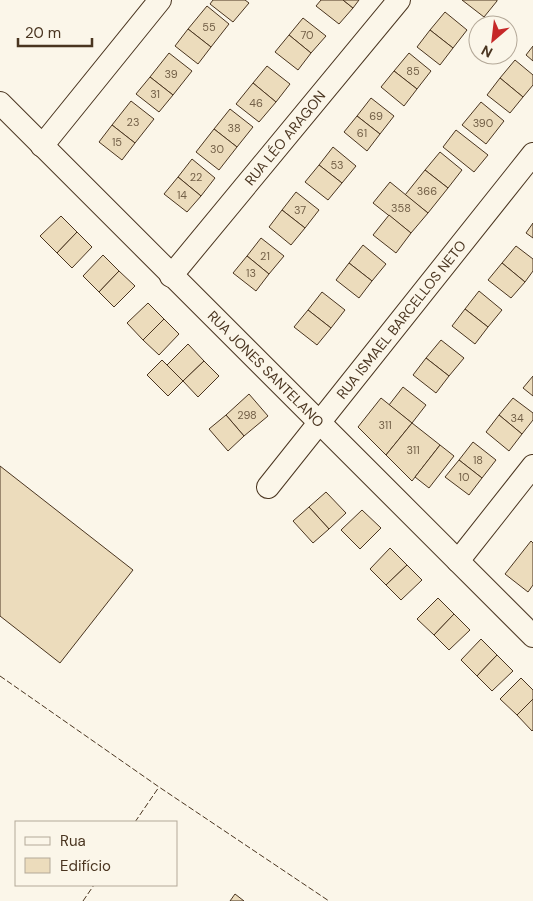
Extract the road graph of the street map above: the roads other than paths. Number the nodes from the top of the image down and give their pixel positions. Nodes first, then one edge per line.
1 (160, 0) edge
2 (399, 0) edge
3 (0, 103) edge
4 (42, 146) junction
5 (533, 154) edge
6 (171, 276) junction
7 (319, 422) junction
8 (533, 466) edge
9 (268, 486) dead end
10 (458, 561) junction
11 (533, 636) edge

1 - 4 street
2 - 6 street, RUA LÉO ARAGON
3 - 4 street, RUA JONES SANTELANO
4 - 6 street, RUA JONES SANTELANO
5 - 7 street, RUA ISMAEL BARCELLOS NETO
6 - 7 street, RUA JONES SANTELANO
7 - 9 street, RUA ISMAEL BARCELLOS NETO
7 - 10 street, RUA JONES SANTELANO
8 - 10 street
10 - 11 street, RUA JONES SANTELANO

